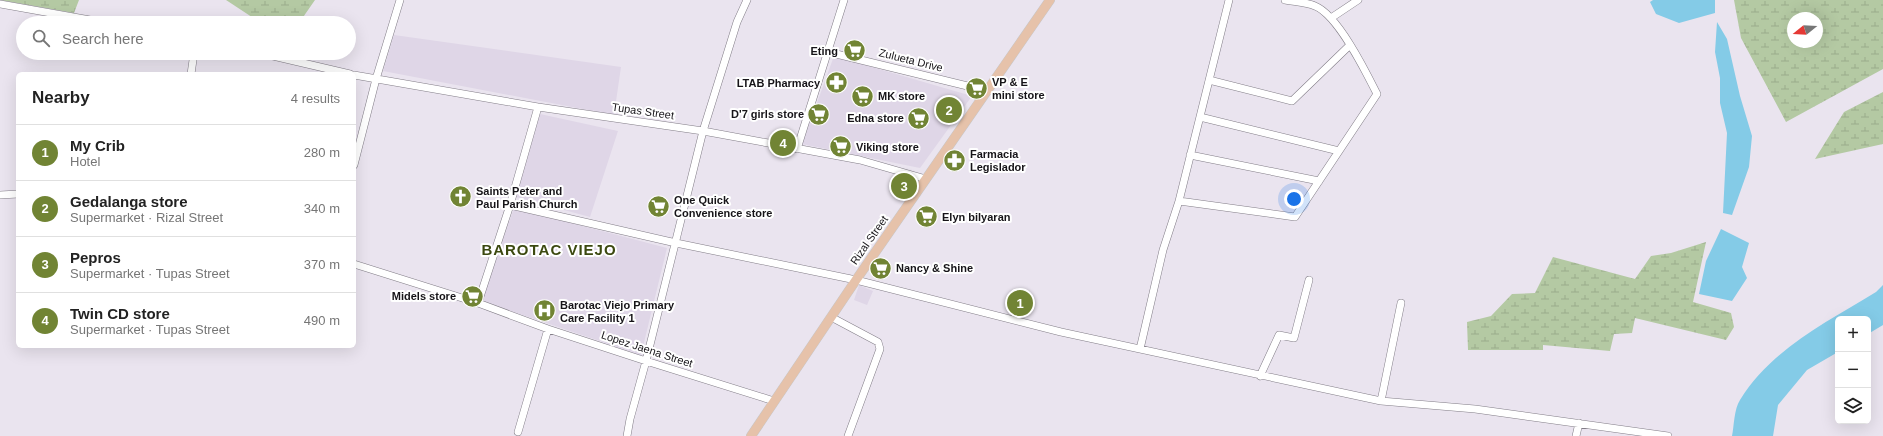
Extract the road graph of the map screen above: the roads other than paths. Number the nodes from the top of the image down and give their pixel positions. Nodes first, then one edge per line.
1 (400, 0) edge
2 (747, 0) edge
3 (844, 0) edge
4 (1050, 0) edge
5 (1229, 0) edge
6 (1285, 0) edge
7 (1358, 0) edge
8 (0, 4) edge
9 (68, 16) edge
10 (1331, 18) junction
11 (1350, 45) junction
12 (828, 52) junction
13 (193, 60) edge
14 (290, 60) edge
15 (191, 72) edge
16 (341, 72) edge
17 (356, 75) edge
18 (376, 80) junction
19 (1209, 80) junction
20 (988, 91) junction
21 (538, 107) junction
22 (1200, 118) junction
23 (703, 131) junction
24 (797, 149) junction
25 (1339, 151) junction
26 (1190, 155) junction
27 (356, 157) edge
28 (926, 179) junction
29 (1319, 181) junction
30 (16, 194) edge
31 (0, 195) edge
32 (1179, 201) junction
33 (510, 205) junction
34 (676, 243) junction
35 (356, 265) edge
36 (856, 280) junction
37 (1309, 280) dead end
38 (478, 303) junction
39 (1401, 303) dead end
40 (831, 317) junction
41 (548, 329) junction
42 (1140, 349) junction
43 (646, 361) junction
44 (1260, 376) junction
45 (774, 401) junction
46 (1381, 401) junction
47 (1579, 423) junction
48 (518, 432) dead end
49 (627, 436) edge
50 (751, 436) edge
51 (848, 436) edge
52 (1576, 436) edge
53 (1668, 436) edge

1 - 18 street
2 - 23 street
3 - 12 street
4 - 20 main road, Rizal Street
5 - 19 street
6 - 10 street
7 - 10 street
8 - 9 street
10 - 11 street
11 - 19 street
11 - 25 street
12 - 20 street, Zulueta Drive
12 - 24 street
13 - 15 street
14 - 16 street
17 - 18 street, Tupas Street
18 - 21 street, Tupas Street
18 - 27 street
19 - 22 street
20 - 28 main road, Rizal Street
21 - 23 street, Tupas Street
21 - 33 street
22 - 25 street
22 - 26 street
23 - 24 street, Tupas Street
23 - 34 street
24 - 28 street, Tupas Street
25 - 29 street
26 - 29 street
26 - 32 street
28 - 36 main road, Rizal Street
29 - 32 street
30 - 31 street
32 - 42 street
33 - 34 street
33 - 38 street
34 - 36 street
34 - 43 street
35 - 38 street, Lopez Jaena Street
36 - 40 main road, Rizal Street
36 - 42 street
37 - 44 street
38 - 41 street, Lopez Jaena Street
39 - 46 street
40 - 45 main road, Rizal Street
40 - 51 street
41 - 43 street, Lopez Jaena Street
41 - 48 street
42 - 44 street
43 - 45 street, Lopez Jaena Street
43 - 49 street
44 - 46 street
45 - 50 main road, Rizal Street
46 - 47 street
47 - 52 street
47 - 53 street

